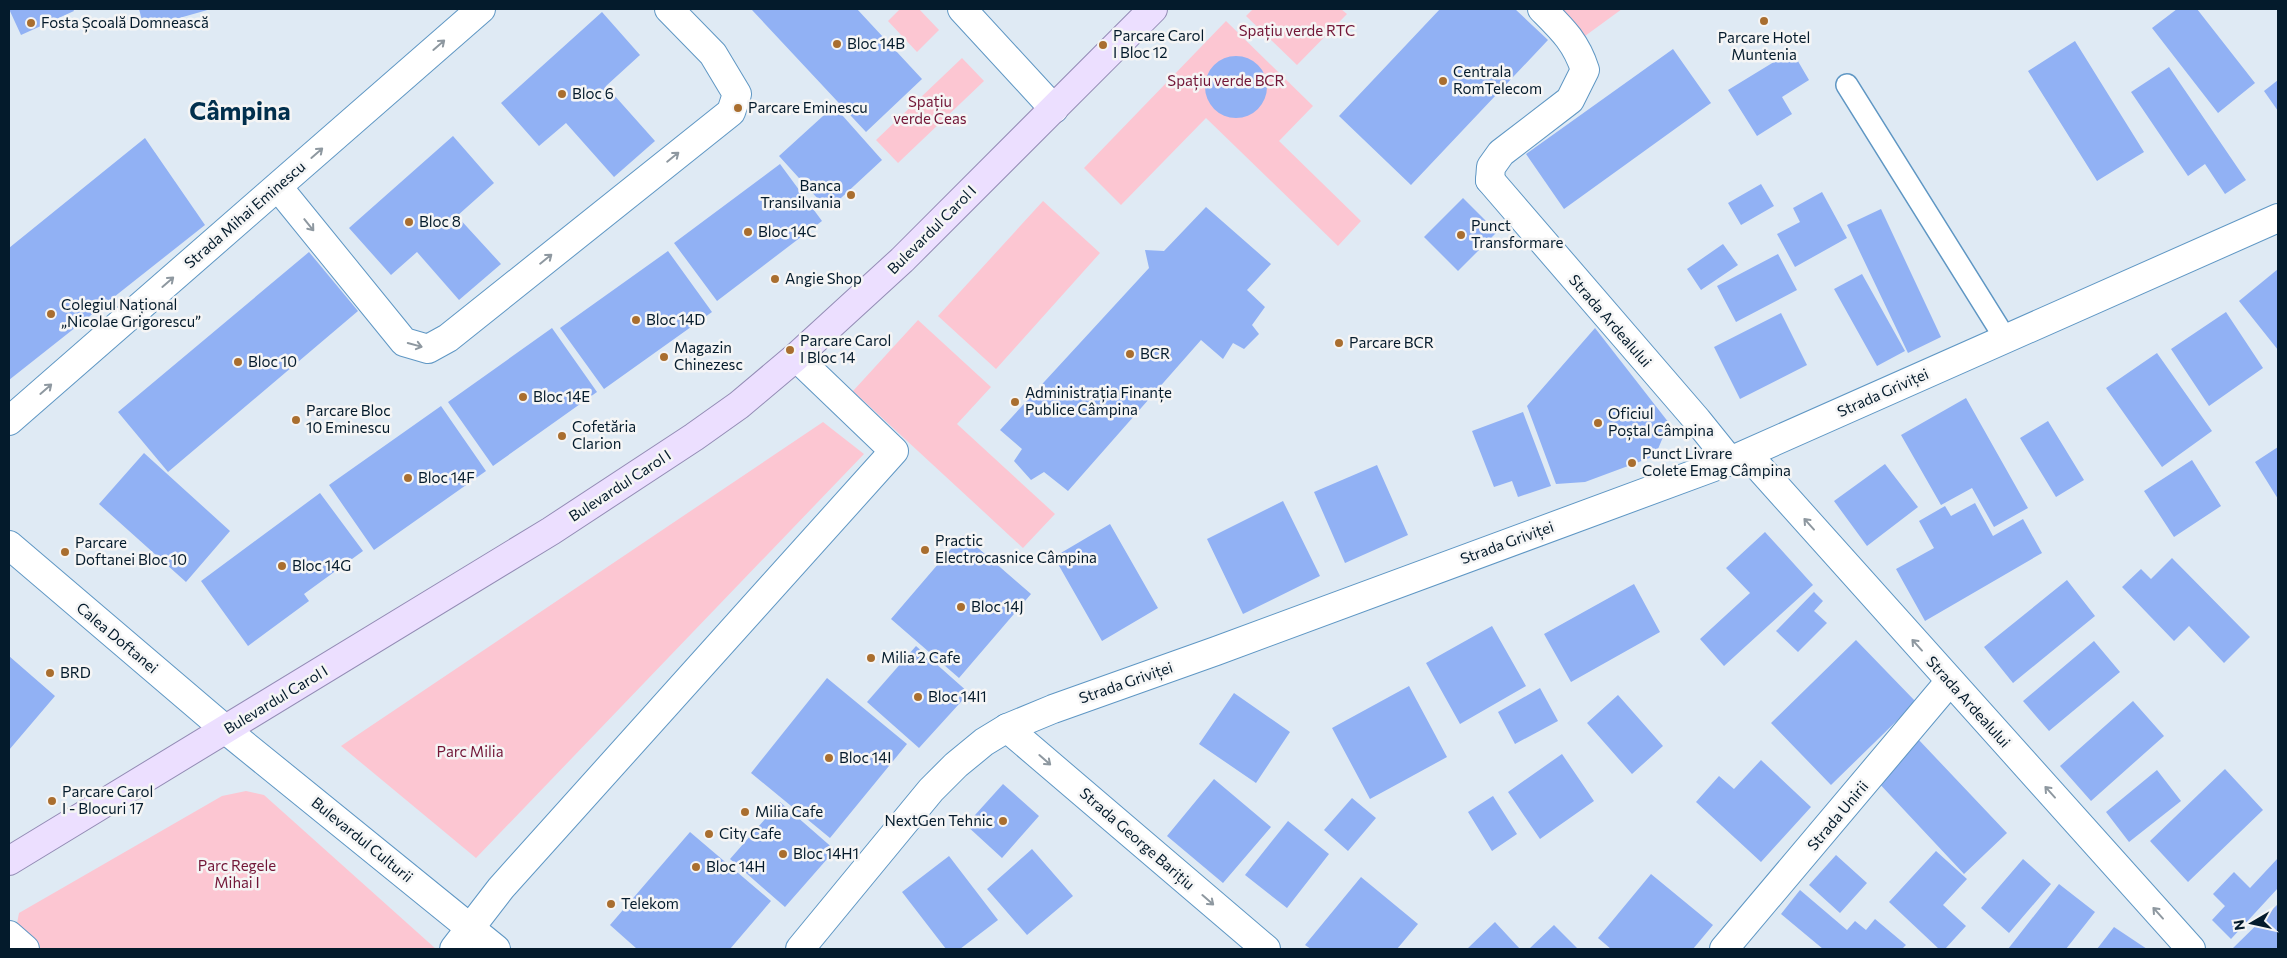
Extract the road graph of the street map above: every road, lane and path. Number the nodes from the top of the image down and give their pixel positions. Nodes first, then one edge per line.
1 (481, 9) edge
2 (669, 9) edge
3 (962, 9) edge
4 (1153, 9) edge
5 (1542, 9) edge
6 (1848, 85) dead end
7 (1054, 109) junction
8 (278, 187) junction
9 (2278, 218) edge
10 (2005, 338) junction
11 (796, 357) junction
12 (9, 421) edge
13 (1738, 458) junction
14 (9, 545) edge
15 (1950, 681) junction
16 (1007, 728) junction
17 (226, 730) junction
18 (9, 861) edge
19 (9, 935) edge
20 (462, 939) edge
21 (25, 949) edge
22 (496, 949) edge
23 (800, 949) edge
24 (1266, 949) edge
25 (1724, 949) edge
26 (2191, 949) edge

8 -> 1 street, Strada Mihai Eminescu
8 -> 2 street
3 - 7 street
4 - 7 main road, Bulevardul Carol I
5 - 13 street, Strada Ardealului
6 - 10 lane
7 - 11 main road, Bulevardul Carol I
12 -> 8 street, Strada Mihai Eminescu
9 - 10 street, Strada Griviței
10 - 13 street, Strada Griviței
11 - 17 main road, Bulevardul Carol I
11 - 20 street
15 -> 13 street, Strada Ardealului
13 - 16 street, Strada Griviței
14 - 17 street, Calea Doftanei
15 - 25 street, Strada Unirii
26 -> 15 street, Strada Ardealului
16 - 23 street, Strada Griviței
16 -> 24 street, Strada George Barițiu
17 - 18 main road, Bulevardul Carol I
17 - 20 street, Bulevardul Culturii
19 - 21 street
20 - 22 street, Bulevardul Culturii

